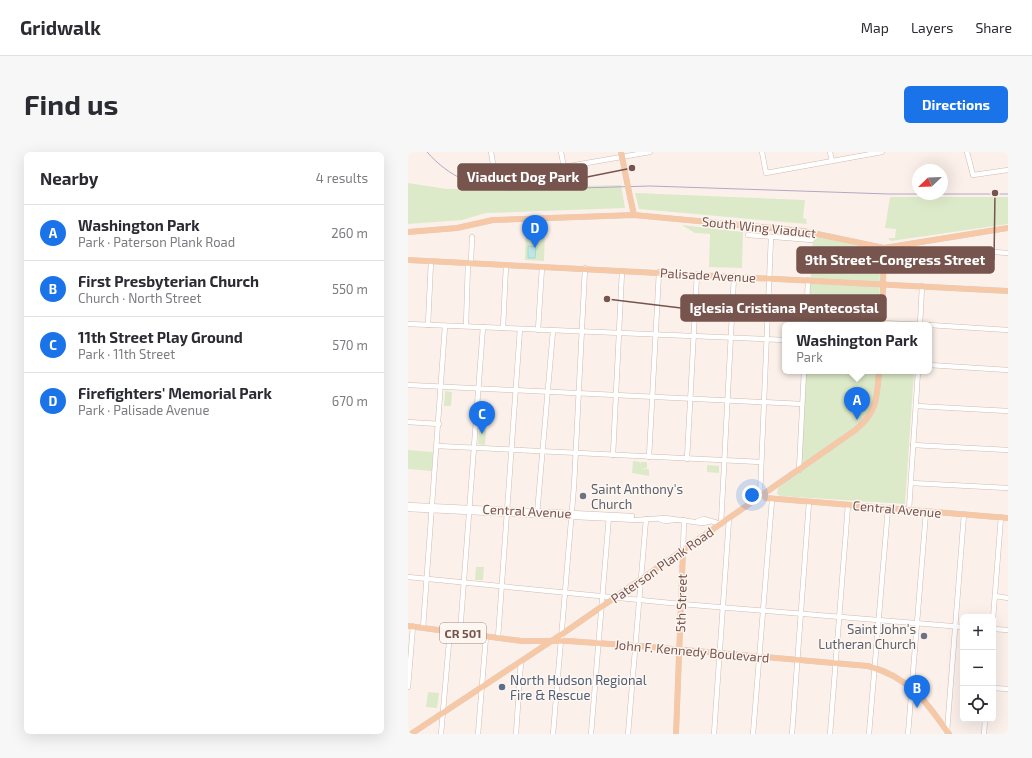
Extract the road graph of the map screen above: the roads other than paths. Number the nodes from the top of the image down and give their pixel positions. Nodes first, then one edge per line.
1 (491, 152) edge
2 (561, 152) edge
3 (618, 152) edge
4 (650, 152) edge
5 (762, 152) edge
6 (830, 152) edge
7 (882, 152) edge
8 (967, 152) edge
9 (620, 155) edge
10 (832, 161) junction
11 (564, 167) junction
12 (1008, 170) edge
13 (523, 174) dead end
14 (496, 181) dead end
15 (634, 215) junction
16 (1008, 228) edge
17 (408, 232) edge
18 (748, 235) dead end
19 (472, 236) dead end
20 (771, 237) junction
21 (812, 240) dead end
22 (884, 248) junction
23 (994, 252) dead end
24 (1008, 254) edge
25 (408, 260) edge
26 (431, 261) junction
27 (470, 263) junction
28 (506, 265) junction
29 (542, 267) junction
30 (585, 268) junction
31 (622, 271) junction
32 (659, 272) junction
33 (696, 274) junction
34 (734, 276) junction
35 (769, 278) junction
36 (808, 280) junction
37 (883, 284) junction
38 (922, 286) junction
39 (1008, 291) edge
40 (806, 322) edge
41 (882, 322) edge
42 (920, 322) edge
43 (408, 324) edge
44 (428, 325) junction
45 (932, 325) edge
46 (445, 326) junction
47 (466, 326) junction
48 (483, 327) junction
49 (503, 328) junction
50 (520, 329) junction
51 (538, 330) junction
52 (1008, 330) edge
53 (553, 331) junction
54 (582, 332) junction
55 (619, 334) junction
56 (656, 336) junction
57 (693, 336) junction
58 (731, 338) junction
59 (768, 340) junction
60 (782, 340) edge
61 (932, 365) edge
62 (1008, 370) edge
63 (804, 374) edge
64 (879, 374) edge
65 (918, 374) edge
66 (408, 385) edge
67 (441, 387) junction
68 (479, 388) junction
69 (516, 390) junction
70 (549, 392) junction
71 (578, 393) junction
72 (616, 395) junction
73 (653, 397) junction
74 (690, 399) junction
75 (727, 401) junction
76 (765, 402) junction
77 (802, 404) junction
78 (916, 406) junction
79 (1008, 411) edge
80 (408, 422) edge
81 (439, 424) junction
82 (913, 445) junction
83 (438, 446) junction
84 (474, 448) junction
85 (511, 450) junction
86 (1008, 450) edge
87 (544, 452) junction
88 (575, 453) junction
89 (613, 455) junction
90 (649, 457) junction
91 (687, 459) junction
92 (724, 460) junction
93 (762, 462) junction
94 (799, 470) junction
95 (911, 483) junction
96 (774, 487) junction
97 (1008, 488) edge
98 (766, 498) junction
99 (779, 498) junction
100 (786, 499) junction
101 (809, 502) junction
102 (408, 505) edge
103 (848, 505) junction
104 (432, 508) junction
105 (888, 508) junction
106 (408, 509) edge
107 (470, 510) junction
108 (909, 510) junction
109 (506, 512) junction
110 (926, 512) junction
111 (537, 513) junction
112 (964, 514) junction
113 (571, 515) junction
114 (609, 517) junction
115 (1001, 517) junction
116 (729, 518) junction
117 (1008, 518) edge
118 (646, 519) junction
119 (684, 520) junction
120 (720, 524) junction
121 (683, 551) junction
122 (408, 577) edge
123 (427, 579) junction
124 (641, 580) junction
125 (464, 583) junction
126 (501, 586) junction
127 (565, 592) junction
128 (995, 596) junction
129 (602, 597) junction
130 (616, 597) junction
131 (1008, 598) edge
132 (640, 600) junction
133 (681, 604) junction
134 (601, 607) junction
135 (724, 607) junction
136 (762, 610) junction
137 (800, 613) junction
138 (994, 614) edge
139 (839, 616) junction
140 (878, 619) junction
141 (917, 623) junction
142 (411, 626) edge
143 (956, 627) junction
144 (960, 627) edge
145 (423, 628) junction
146 (996, 629) edge
147 (1008, 630) edge
148 (450, 632) junction
149 (460, 633) junction
150 (486, 636) junction
151 (498, 638) junction
152 (561, 638) junction
153 (552, 641) junction
154 (598, 643) junction
155 (636, 646) junction
156 (680, 650) junction
157 (720, 653) junction
158 (759, 657) junction
159 (797, 660) junction
160 (521, 661) junction
161 (836, 662) junction
162 (874, 667) junction
163 (408, 686) edge
164 (482, 687) junction
165 (912, 687) junction
166 (996, 688) edge
167 (1008, 689) edge
168 (443, 714) junction
169 (985, 722) edge
170 (948, 733) edge
171 (411, 734) edge
172 (441, 734) edge
173 (478, 734) edge
174 (516, 734) edge
175 (554, 734) edge
176 (591, 734) edge
177 (628, 734) edge
178 (676, 734) edge
179 (714, 734) edge
180 (753, 734) edge
181 (792, 734) edge
182 (830, 734) edge
183 (869, 734) edge
184 (908, 734) edge
185 (984, 734) edge

1 - 14 street
2 - 11 street
3 - 9 street
4 - 9 street
5 - 10 street
6 - 10 street
7 - 10 street
8 - 12 street
9 - 11 street
9 - 15 main road, bridge
11 - 13 street
15 - 17 main road, South Wing Viaduct
15 - 22 main road, South Wing Viaduct
16 - 22 main road
18 - 20 street
19 - 27 street
20 - 21 street
20 - 35 street
22 - 37 main road
23 - 24 street
25 - 26 main road, Palisade Avenue
26 - 27 main road, Palisade Avenue
26 - 44 street
27 - 28 main road, Palisade Avenue
27 - 47 street
28 - 29 main road, Palisade Avenue
28 - 49 street
29 - 30 main road, Palisade Avenue
29 - 51 street
30 - 31 main road, Palisade Avenue
30 - 54 street
31 - 32 main road, Palisade Avenue
31 - 55 street
32 - 33 main road, Palisade Avenue
32 - 56 street
33 - 34 main road, Palisade Avenue
33 - 57 street
34 - 35 main road, Palisade Avenue
34 - 58 street
35 - 36 main road, Palisade Avenue
35 - 59 street
36 - 37 main road, Palisade Avenue
36 - 40 street
37 - 38 main road, Palisade Avenue
37 - 41 main road
38 - 39 main road, Palisade Avenue
38 - 42 street
43 - 44 street
44 - 46 street
45 - 52 street
46 - 47 street
46 - 67 street
47 - 48 street
48 - 49 street
48 - 68 street
49 - 50 street
50 - 51 street
50 - 69 street
51 - 53 street
53 - 54 street
53 - 70 street
54 - 55 street
54 - 71 street
55 - 56 street
55 - 72 street
56 - 57 street
56 - 73 street
57 - 58 street
57 - 74 street
58 - 59 street
58 - 75 street
59 - 60 street
59 - 76 street
61 - 62 street
63 - 77 street
64 - 94 main road, Paterson Plank Road
65 - 78 street
66 - 67 street
67 - 68 street
67 - 81 street
68 - 69 street
68 - 84 street
69 - 70 street
69 - 85 street
70 - 71 street
70 - 87 street
71 - 72 street
71 - 88 street
72 - 73 street
72 - 89 street
73 - 74 street
73 - 90 street
74 - 75 street
74 - 91 street
75 - 76 street
75 - 92 street
76 - 77 street
76 - 93 street
77 - 94 street
78 - 79 street
78 - 82 street
80 - 81 street
81 - 83 street
82 - 86 street
82 - 95 street
83 - 84 street
83 - 104 street
84 - 85 street
84 - 107 street
85 - 87 street
85 - 109 street
87 - 88 street
87 - 111 street
88 - 89 street
88 - 113 street
89 - 90 street
90 - 91 street
91 - 92 street
92 - 93 street
92 - 120 street
93 - 98 street
94 - 96 main road, Paterson Plank Road
95 - 97 street
95 - 108 street
96 - 98 main road, Paterson Plank Road
96 - 99 main road
98 - 99 main road, Central Avenue
98 - 100 main road, Central Avenue
98 - 116 main road, Paterson Plank Road
98 - 136 street
99 - 100 main road, Central Avenue
100 - 101 main road, Central Avenue
101 - 103 main road, Central Avenue
101 - 137 street
102 - 104 street, Central Avenue
103 - 105 main road, Central Avenue
103 - 139 street
104 - 106 street, Central Avenue
104 - 107 street, Central Avenue
104 - 123 street
105 - 108 main road, Central Avenue
105 - 140 street
107 - 109 street, Central Avenue
107 - 125 street
108 - 110 main road, Central Avenue
109 - 111 street, Central Avenue
109 - 126 street
110 - 112 main road, Central Avenue
110 - 141 street
111 - 113 street, Central Avenue
112 - 115 main road, Central Avenue
112 - 143 street
113 - 114 street, Central Avenue
113 - 127 street
114 - 118 street, Central Avenue
114 - 129 street
115 - 117 main road, Central Avenue
115 - 128 street
116 - 120 main road, Paterson Plank Road
116 - 135 street
118 - 119 street, Central Avenue
118 - 124 street
119 - 120 street, Central Avenue
119 - 121 street, 5th Street
120 - 121 main road, Paterson Plank Road
121 - 124 main road, Paterson Plank Road
121 - 133 main road, 5th Street
122 - 123 street
123 - 125 street
123 - 145 street
124 - 130 main road, Paterson Plank Road
124 - 132 street
125 - 126 street
125 - 149 street
126 - 127 street
126 - 151 street
127 - 129 street
127 - 152 street
128 - 131 street
128 - 138 street
129 - 130 street
129 - 134 street
130 - 132 street
130 - 134 main road, Paterson Plank Road
132 - 133 street
132 - 155 street
133 - 135 street
133 - 156 main road, 5th Street
134 - 152 main road, Paterson Plank Road
134 - 154 street
135 - 136 street
135 - 157 street
136 - 137 street
136 - 158 street
137 - 139 street
137 - 159 street
139 - 140 street
139 - 161 street
140 - 141 street
140 - 162 street
141 - 143 street
141 - 165 street
142 - 145 main road, CR 501
142 - 163 street
143 - 144 street
143 - 170 street
145 - 148 main road, CR 501
146 - 147 street
148 - 149 main road, CR 501
148 - 168 street
149 - 150 main road, CR 501
150 - 151 main road, CR 501
150 - 164 street
151 - 153 main road, CR 501
152 - 153 main road, Paterson Plank Road
152 - 154 main road, John F. Kennedy Boulevard
152 - 175 street
153 - 160 main road, Paterson Plank Road
154 - 155 main road, John F. Kennedy Boulevard
154 - 176 street
155 - 156 main road, John F. Kennedy Boulevard
155 - 177 street
156 - 157 main road, John F. Kennedy Boulevard
156 - 178 main road, 5th Street
157 - 158 main road, John F. Kennedy Boulevard
157 - 179 street
158 - 159 main road, John F. Kennedy Boulevard
158 - 180 street
159 - 161 main road, John F. Kennedy Boulevard
159 - 181 street
160 - 164 main road, Paterson Plank Road
160 - 174 street
161 - 162 main road, John F. Kennedy Boulevard
161 - 182 street
162 - 165 main road, John F. Kennedy Boulevard
162 - 183 street
164 - 168 main road, Paterson Plank Road
164 - 173 street
165 - 170 main road, John F. Kennedy Boulevard
165 - 184 street
166 - 167 street
168 - 171 main road, Paterson Plank Road
168 - 172 street
169 - 185 street

